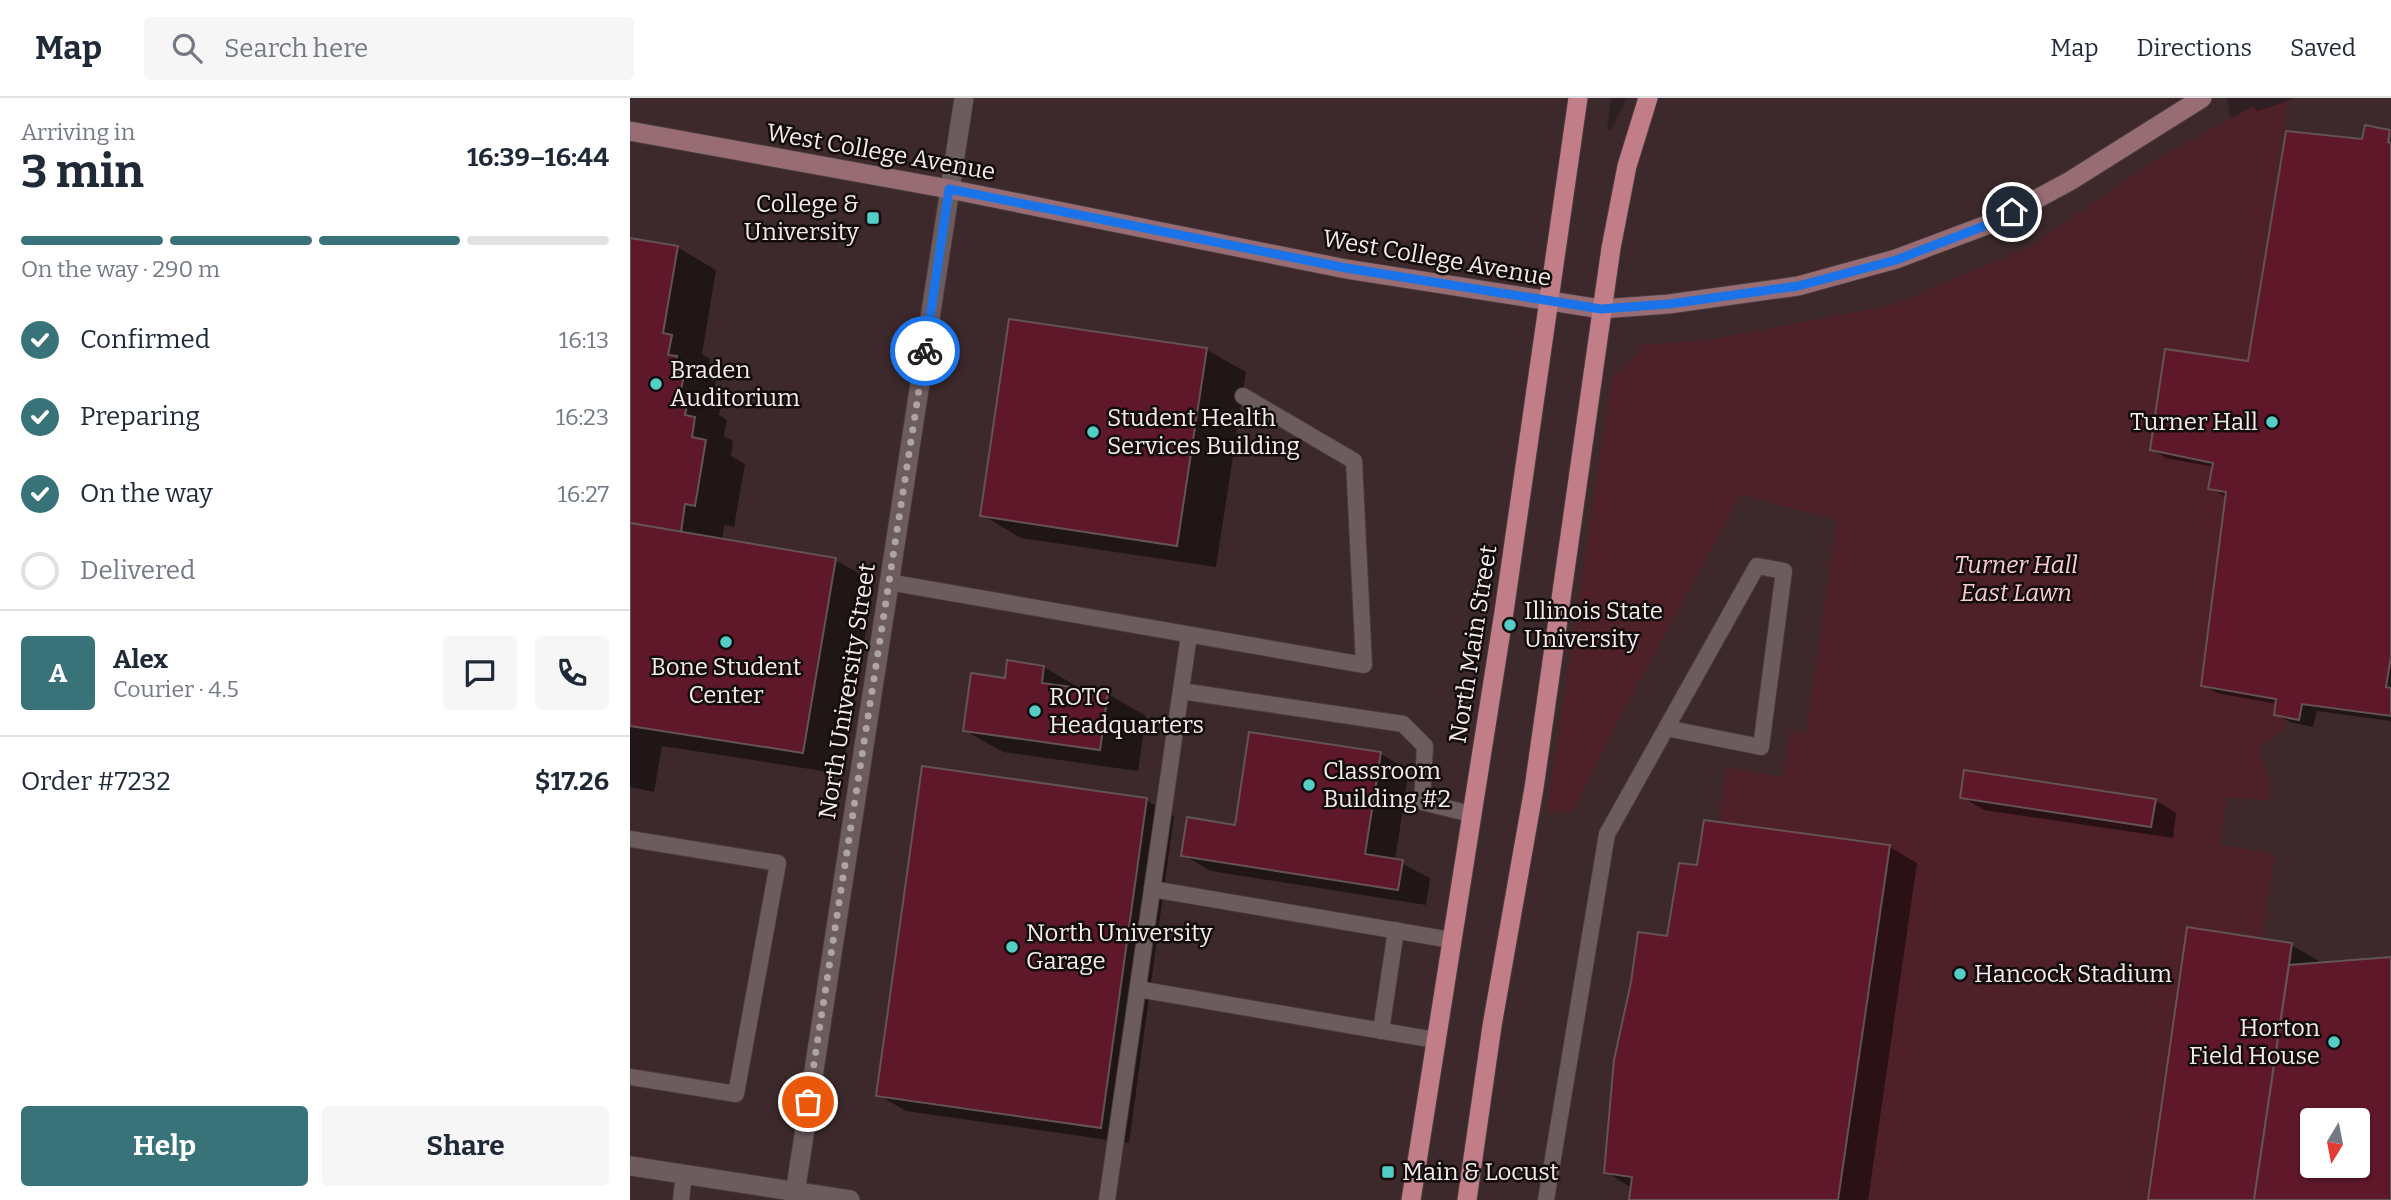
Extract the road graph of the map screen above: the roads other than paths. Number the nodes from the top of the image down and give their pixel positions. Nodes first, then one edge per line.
1 (964, 98) edge
2 (1578, 98) edge
3 (1648, 98) edge
4 (2202, 98) edge
5 (630, 131) edge
6 (949, 189) junction
7 (1548, 302) junction
8 (1601, 309) junction
9 (1243, 396) dead end
10 (888, 582) junction
11 (1189, 635) junction
12 (1181, 691) junction
13 (1666, 729) junction
14 (1471, 814) junction
15 (630, 839) edge
16 (1152, 889) junction
17 (1396, 930) junction
18 (1451, 940) junction
19 (1138, 989) junction
20 (1381, 1031) junction
21 (1435, 1040) junction
22 (630, 1077) edge
23 (630, 1166) edge
24 (684, 1174) junction
25 (795, 1196) edge
26 (681, 1200) edge
27 (850, 1200) edge
28 (1107, 1200) edge
29 (1411, 1200) edge
30 (1467, 1200) edge
31 (1546, 1200) edge

1 - 6 street, North University Street
2 - 7 main road, North Main Street
3 - 8 main road
4 - 8 main road, West College Avenue
5 - 6 main road, West College Avenue
6 - 7 main road, West College Avenue
6 - 10 street, North University Street
7 - 8 main road, West College Avenue
7 - 14 main road, North Main Street
8 - 30 main road
9 - 11 lane
10 - 11 lane
10 - 25 street, North University Street
11 - 12 lane
12 - 14 lane
12 - 16 lane
13 - 13 lane
13 - 31 lane
14 - 18 main road, North Main Street
15 - 22 lane
16 - 17 lane
16 - 19 lane
17 - 18 lane
17 - 20 lane
18 - 21 main road, North Main Street
19 - 20 lane
19 - 28 lane
20 - 21 lane
21 - 29 main road, North Main Street
23 - 24 street
24 - 25 street
24 - 26 lane
25 - 27 street

